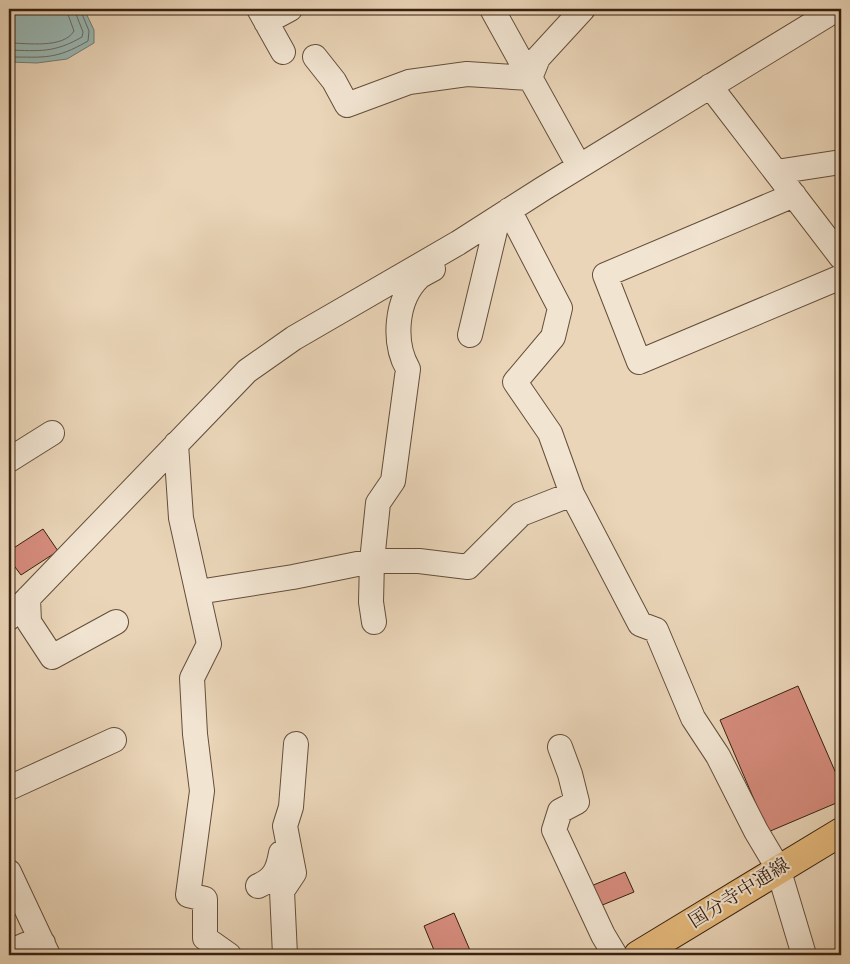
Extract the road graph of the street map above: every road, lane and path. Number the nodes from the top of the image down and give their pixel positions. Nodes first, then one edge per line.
1 (290, 9) edge
2 (492, 9) edge
3 (583, 9) edge
4 (837, 9) edge
5 (262, 16) edge
6 (283, 52) dead end
7 (315, 57) dead end
8 (530, 78) junction
9 (710, 86) junction
10 (841, 162) edge
11 (580, 166) junction
12 (776, 172) junction
13 (794, 195) junction
14 (503, 214) junction
15 (458, 243) junction
16 (841, 257) edge
17 (841, 278) edge
18 (470, 336) dead end
19 (52, 433) dead end
20 (176, 444) junction
21 (12, 452) edge
22 (572, 494) junction
23 (372, 561) junction
24 (198, 592) junction
25 (17, 604) edge
26 (116, 622) dead end
27 (374, 622) dead end
28 (114, 740) dead end
29 (296, 744) dead end
30 (560, 747) dead end
31 (9, 788) edge
32 (285, 826) junction
33 (841, 832) edge
34 (778, 868) junction
35 (9, 872) edge
36 (258, 886) dead end
37 (45, 949) edge
38 (9, 952) edge
39 (229, 955) edge
40 (285, 955) edge
41 (615, 955) edge
42 (638, 955) edge
43 (804, 955) edge

1 - 5 street
2 - 8 street
3 - 8 street
4 - 9 street
5 - 6 street
7 - 8 street
8 - 11 street
9 - 11 street
9 - 12 street
10 - 12 street
11 - 14 street
12 - 13 street
13 - 16 street
13 - 17 street
14 - 15 street
14 - 18 street
14 - 22 street
15 - 20 street
15 - 23 street
19 - 21 street
20 - 24 street
20 - 25 street
22 - 23 street
22 - 34 street
23 - 24 street
23 - 27 street
24 - 39 street
25 - 26 street
28 - 31 street
29 - 32 street
30 - 41 street
32 - 36 street
32 - 40 street
33 - 34 main road, 国分寺中通線
34 - 42 main road, 国分寺中通線
34 - 43 street
35 - 37 street
37 - 38 street

